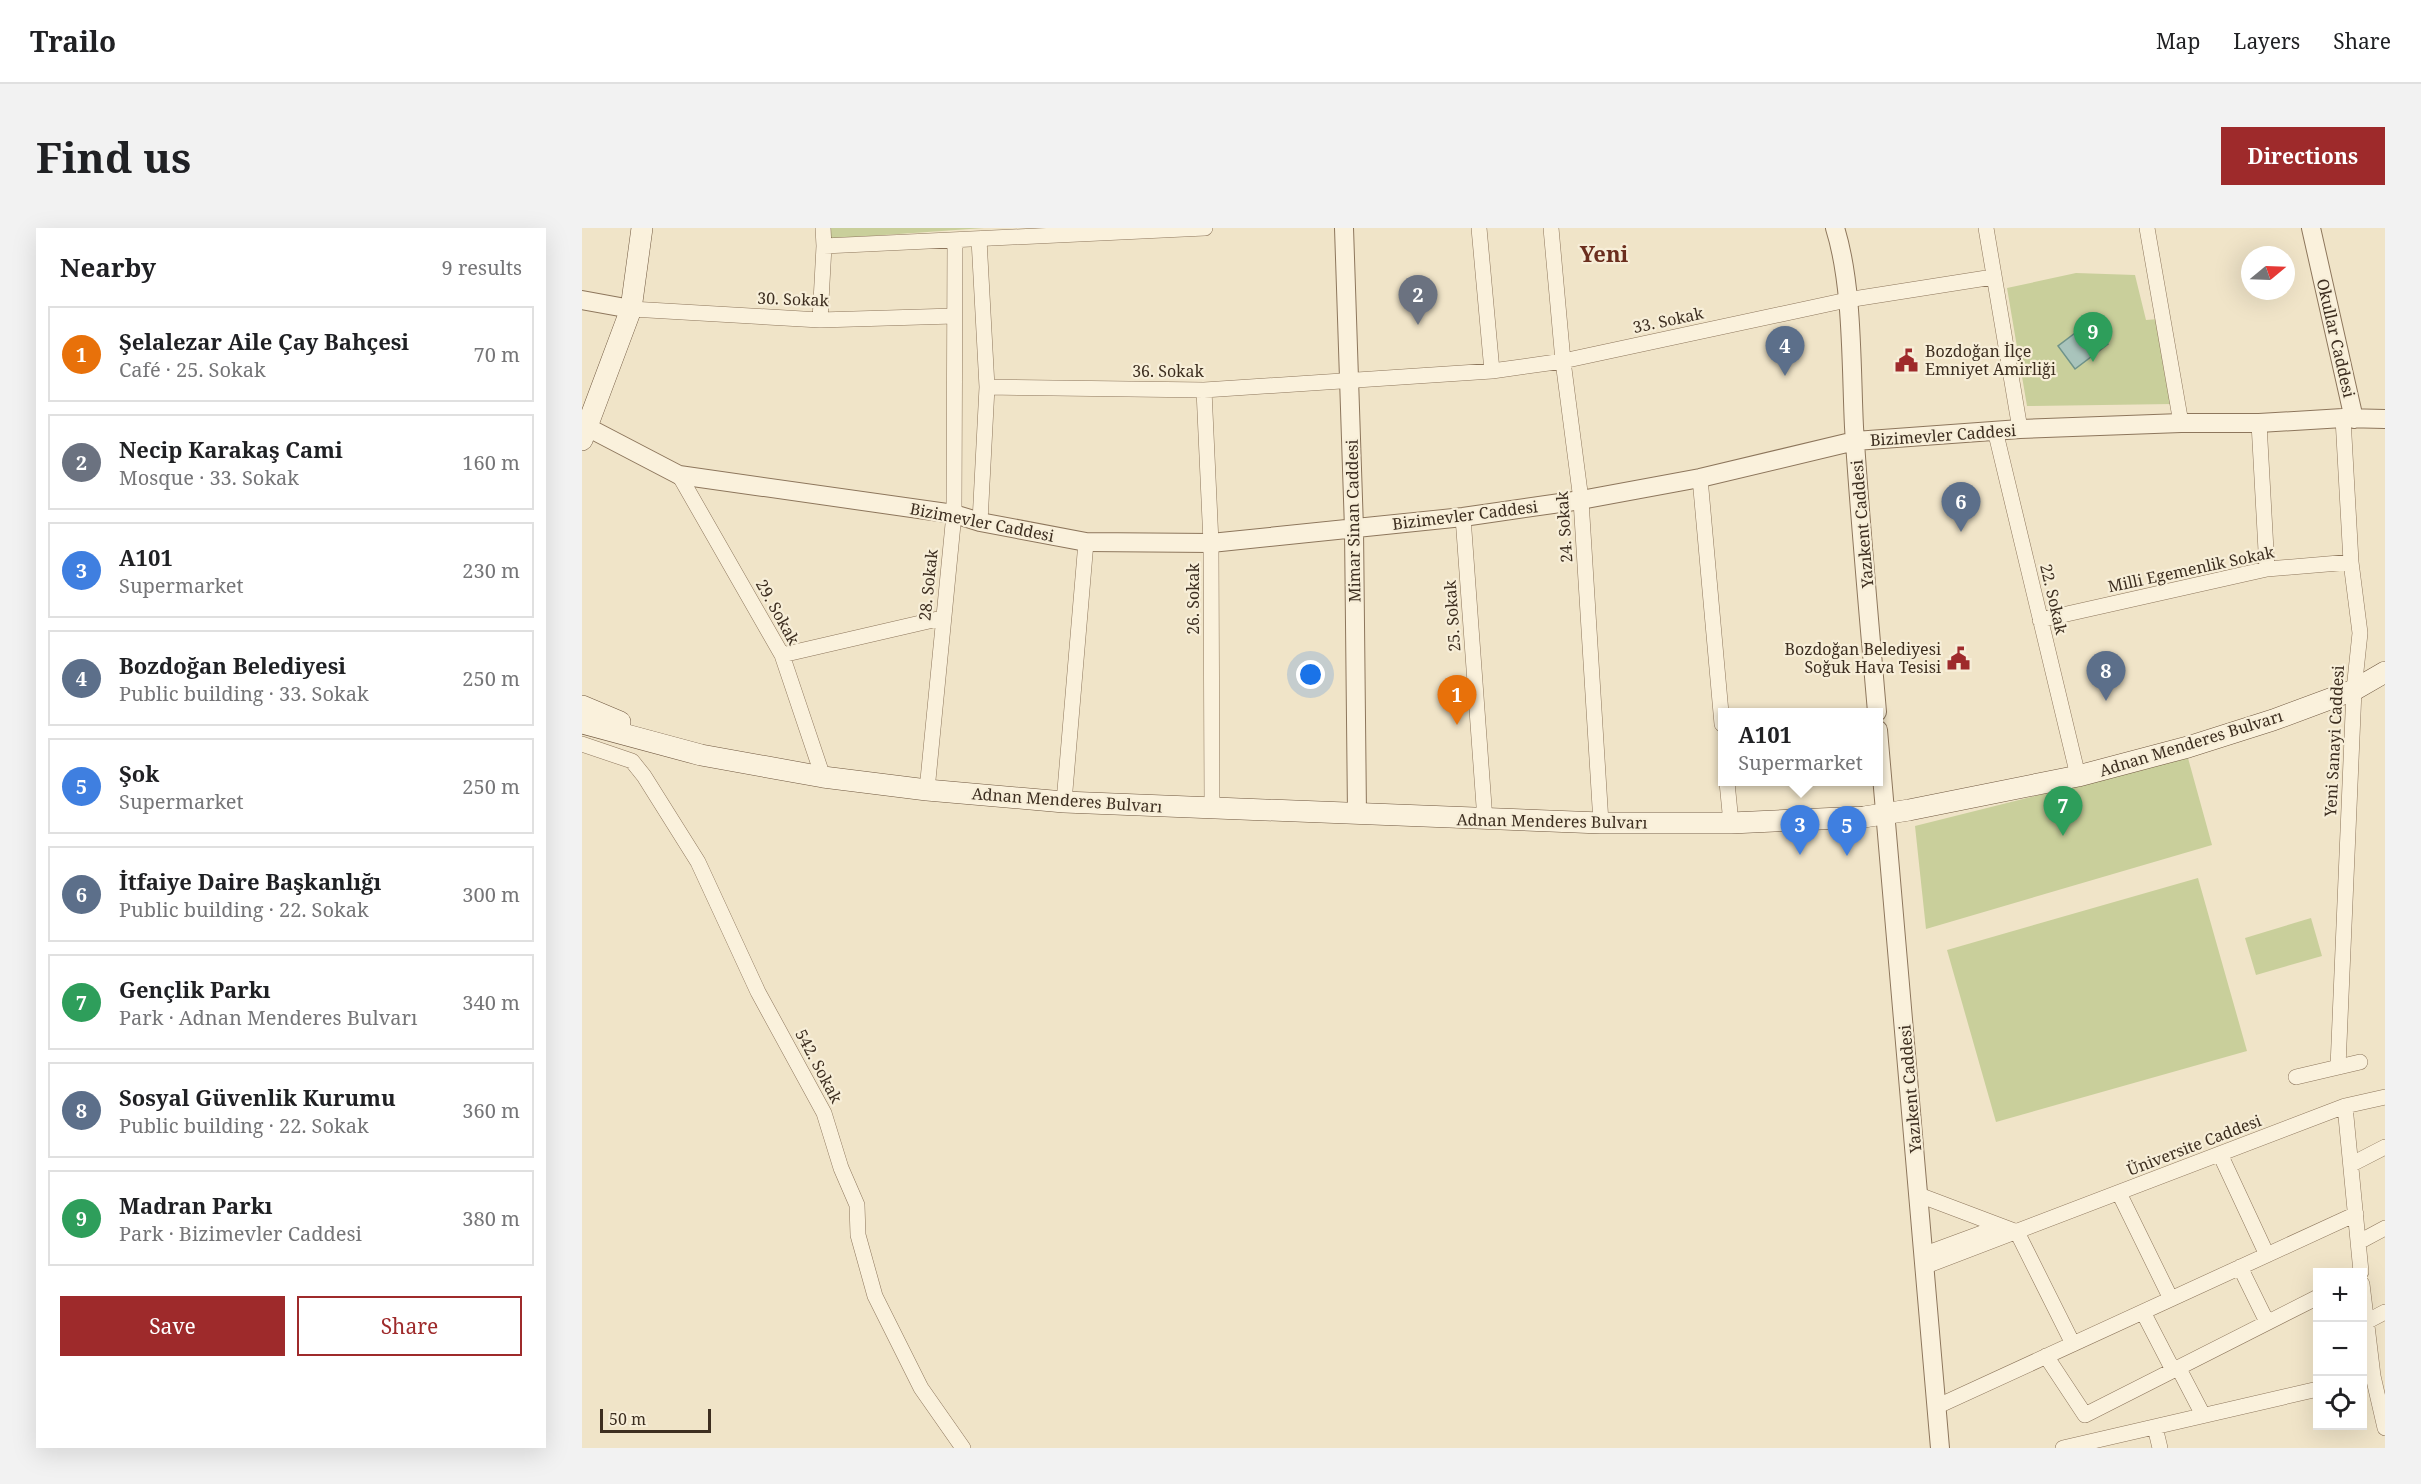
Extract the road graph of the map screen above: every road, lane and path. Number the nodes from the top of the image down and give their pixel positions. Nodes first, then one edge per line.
1 (642, 228) edge
2 (823, 228) edge
3 (1205, 228) edge
4 (1344, 228) edge
5 (1479, 228) edge
6 (1551, 228) edge
7 (1835, 228) edge
8 (1986, 228) edge
9 (2147, 228) edge
10 (2311, 228) edge
11 (1060, 231) edge
12 (980, 239) junction
13 (955, 240) junction
14 (824, 246) junction
15 (1993, 277) junction
16 (582, 300) edge
17 (1847, 300) junction
18 (631, 309) junction
19 (954, 316) junction
20 (820, 320) junction
21 (1563, 361) junction
22 (1492, 371) junction
23 (1348, 381) junction
24 (987, 387) junction
25 (1204, 390) junction
26 (2348, 418) junction
27 (2385, 419) edge
28 (2181, 423) junction
29 (2259, 423) junction
30 (2020, 429) junction
31 (1995, 430) junction
32 (584, 434) edge
33 (1855, 441) junction
34 (679, 475) junction
35 (1700, 478) junction
36 (1581, 500) junction
37 (954, 514) junction
38 (1463, 517) junction
39 (980, 522) junction
40 (1354, 528) junction
41 (1086, 542) junction
42 (1211, 543) junction
43 (2351, 562) junction
44 (2267, 569) junction
45 (942, 618) junction
46 (2040, 620) junction
47 (782, 655) junction
48 (2385, 672) edge
49 (2354, 690) junction
50 (582, 706) edge
51 (1721, 708) edge
52 (1877, 708) edge
53 (582, 723) edge
54 (582, 744) edge
55 (701, 755) junction
56 (2078, 776) junction
57 (823, 777) junction
58 (1883, 782) edge
59 (1727, 786) edge
60 (927, 790) junction
61 (1064, 802) junction
62 (1212, 808) junction
63 (1357, 814) junction
64 (1886, 814) junction
65 (1485, 820) junction
66 (1601, 824) junction
67 (1731, 824) junction
68 (2360, 1062) dead end
69 (2338, 1067) junction
70 (2296, 1077) dead end
71 (2385, 1097) edge
72 (2345, 1106) junction
73 (2385, 1147) edge
74 (2220, 1154) junction
75 (2352, 1164) junction
76 (2120, 1193) junction
77 (1919, 1195) junction
78 (2356, 1214) junction
79 (2001, 1226) junction
80 (2385, 1228) edge
81 (2017, 1232) junction
82 (2359, 1242) junction
83 (2267, 1255) junction
84 (1925, 1260) junction
85 (2240, 1267) junction
86 (2361, 1268) edge
87 (2171, 1299) junction
88 (2313, 1300) edge
89 (2143, 1312) junction
90 (2385, 1312) edge
91 (2367, 1321) edge
92 (2267, 1323) junction
93 (2367, 1330) edge
94 (2073, 1344) junction
95 (2046, 1356) junction
96 (2176, 1369) junction
97 (2373, 1376) edge
98 (2313, 1390) edge
99 (1938, 1406) junction
100 (2203, 1415) junction
101 (2155, 1427) junction
102 (2385, 1428) edge
103 (963, 1448) edge
104 (1940, 1448) edge
105 (2063, 1448) edge
106 (2160, 1448) edge

1 - 18 main road
2 - 14 street
3 - 11 street
4 - 23 street, Mimar Sinan Caddesi
5 - 22 street
6 - 21 street, 24. Sokak
7 - 17 street, Yazıkent Caddesi
8 - 15 street
9 - 28 street
10 - 26 street, Okullar Caddesi
11 - 12 street
12 - 13 street
12 - 24 street
13 - 14 street
13 - 19 street, 28. Sokak
14 - 20 street
15 - 17 street, 33. Sokak
15 - 30 street
16 - 18 street
17 - 21 street, 33. Sokak
17 - 33 street, Yazıkent Caddesi
18 - 20 street, 30. Sokak
18 - 32 main road
19 - 20 street, 30. Sokak
19 - 37 street, 28. Sokak
21 - 22 street, 33. Sokak
21 - 36 street, 24. Sokak
22 - 23 street, 33. Sokak
23 - 25 street, 36. Sokak
23 - 40 street, Mimar Sinan Caddesi
24 - 25 street, 36. Sokak
24 - 39 street
25 - 42 street, 26. Sokak
26 - 27 street, Okullar Caddesi
26 - 29 street, Bizimevler Caddesi
26 - 43 street, Yeni Sanayi Caddesi
28 - 29 street, Bizimevler Caddesi
28 - 30 street, Bizimevler Caddesi
29 - 44 street
30 - 31 street, Bizimevler Caddesi
31 - 33 street, Bizimevler Caddesi
31 - 46 street, 22. Sokak
32 - 34 street, Bizimevler Caddesi
33 - 35 street, Bizimevler Caddesi
33 - 52 street, Yazıkent Caddesi
34 - 37 street, Bizimevler Caddesi
34 - 47 street, 29. Sokak
35 - 36 street, Bizimevler Caddesi
35 - 51 street
36 - 38 street, Bizimevler Caddesi
36 - 66 street, 24. Sokak
37 - 39 street, Bizimevler Caddesi
37 - 45 street, 28. Sokak
38 - 40 street, Bizimevler Caddesi
38 - 65 street, 25. Sokak
39 - 41 street, Bizimevler Caddesi
40 - 42 street, Bizimevler Caddesi
40 - 63 street, Mimar Sinan Caddesi
41 - 42 street, Bizimevler Caddesi
41 - 61 street
42 - 62 street, 26. Sokak
43 - 44 street, Milli Egemenlik Sokak
43 - 49 street, Yeni Sanayi Caddesi
44 - 46 street, Milli Egemenlik Sokak
45 - 47 street
45 - 60 street, 28. Sokak
46 - 56 street, 22. Sokak
47 - 57 street, 29. Sokak
48 - 49 main road, Adnan Menderes Bulvarı
49 - 56 main road, Adnan Menderes Bulvarı
49 - 69 street, Yeni Sanayi Caddesi
50 - 55 main road, Adnan Menderes Bulvarı
53 - 55 main road, Adnan Menderes Bulvarı
54 - 103 street, 542. Sokak
55 - 57 main road, Adnan Menderes Bulvarı
56 - 64 main road, Adnan Menderes Bulvarı
57 - 60 main road, Adnan Menderes Bulvarı
58 - 64 street, Yazıkent Caddesi
59 - 67 street
60 - 61 main road, Adnan Menderes Bulvarı
61 - 62 main road, Adnan Menderes Bulvarı
62 - 63 main road, Adnan Menderes Bulvarı
63 - 65 main road, Adnan Menderes Bulvarı
64 - 67 main road, Adnan Menderes Bulvarı
64 - 77 street, Yazıkent Caddesi
65 - 66 main road, Adnan Menderes Bulvarı
66 - 67 main road, Adnan Menderes Bulvarı
68 - 69 street
69 - 70 street
71 - 72 street, Üniversite Caddesi
72 - 74 street, Üniversite Caddesi
72 - 75 street
73 - 75 street
74 - 76 street, Üniversite Caddesi
74 - 83 street
75 - 78 street
76 - 81 street, Üniversite Caddesi
76 - 87 street
77 - 79 street
77 - 84 street, Yazıkent Caddesi
78 - 82 street
78 - 83 street
79 - 81 street
79 - 84 street
80 - 82 street
81 - 84 street, Üniversite Caddesi
81 - 94 street
82 - 86 street
83 - 85 street
84 - 99 street, Yazıkent Caddesi
85 - 87 street
85 - 92 street
87 - 89 street
88 - 92 street
89 - 94 street
89 - 96 street
90 - 91 street
92 - 96 street
93 - 97 street
94 - 95 street
95 - 96 street
95 - 99 street
96 - 100 street
97 - 102 street
98 - 100 street
99 - 104 street, Yazıkent Caddesi
100 - 101 street
101 - 105 street
101 - 106 street

